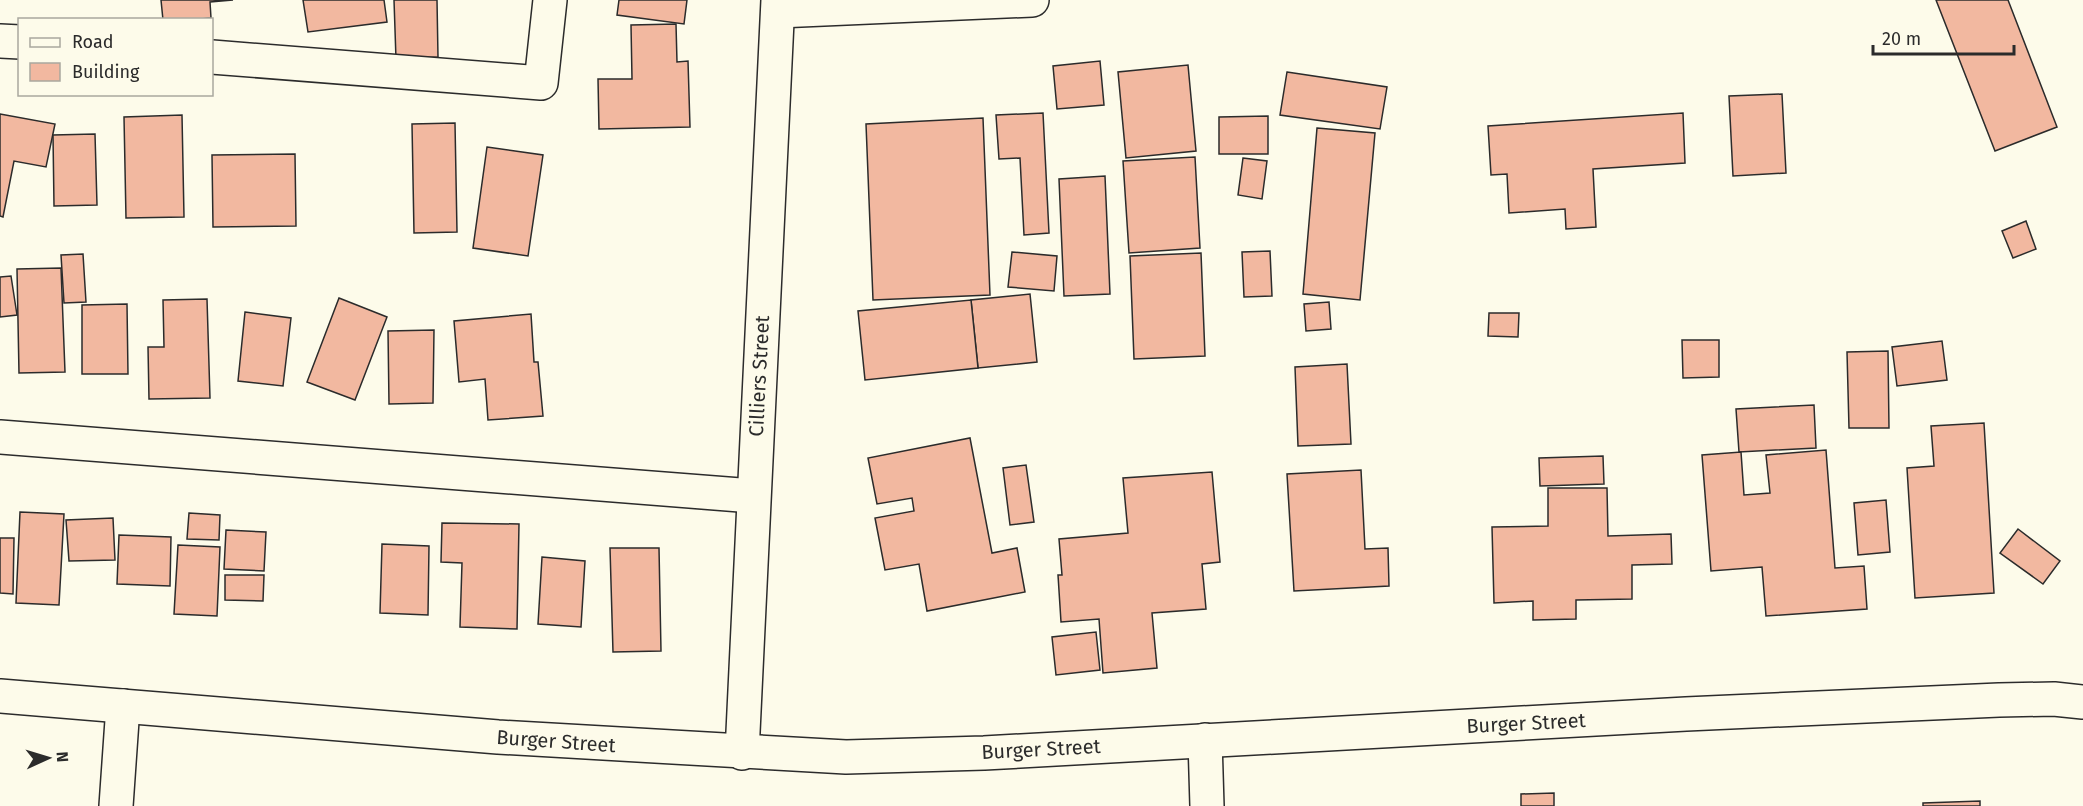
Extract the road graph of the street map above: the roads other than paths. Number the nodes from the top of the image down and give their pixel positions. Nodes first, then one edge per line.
1 (550, 0) edge
2 (1032, 0) edge
3 (778, 5) edge
4 (0, 41) edge
5 (18, 42) edge
6 (213, 57) edge
7 (0, 437) edge
8 (753, 496) junction
9 (0, 696) edge
10 (2083, 702) edge
11 (123, 706) junction
12 (1205, 740) junction
13 (741, 753) junction
14 (116, 806) edge
15 (1208, 806) edge

1 - 6 street
2 - 3 street
3 - 8 street, Cilliers Street
4 - 5 street
7 - 8 street
8 - 13 street, Cilliers Street
9 - 11 street, Burger Street
10 - 12 street, Burger Street
11 - 13 street, Burger Street
11 - 14 street
12 - 13 street, Burger Street
12 - 15 street

